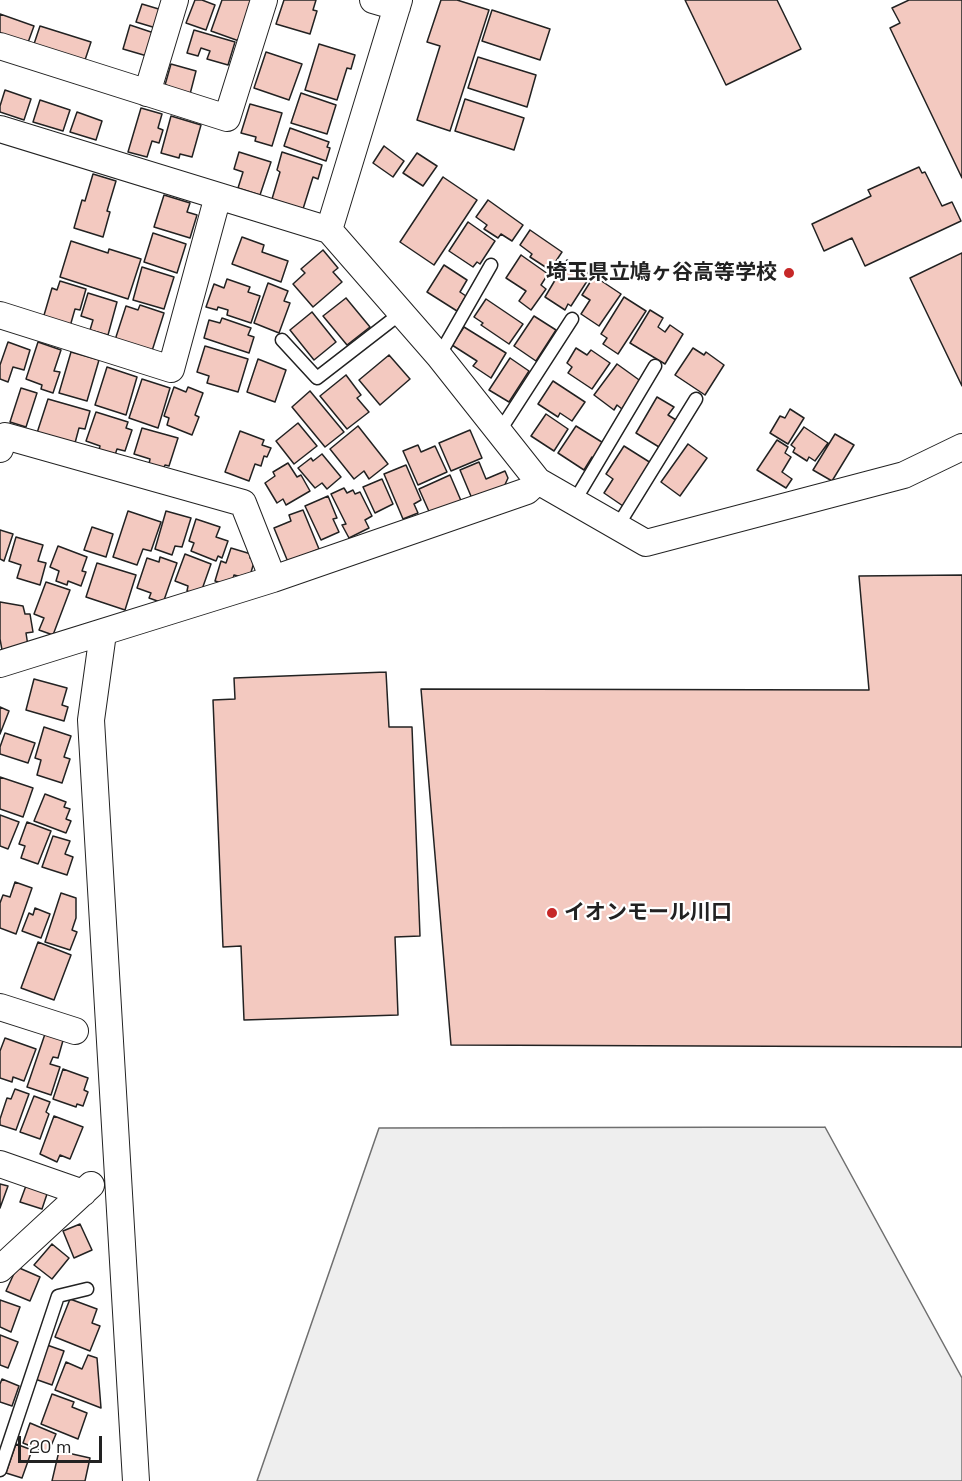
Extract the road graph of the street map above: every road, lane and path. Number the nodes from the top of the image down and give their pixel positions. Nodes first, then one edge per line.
1 (175, 0) edge
2 (264, 0) edge
3 (373, 0) edge
4 (398, 4) edge
5 (0, 46) edge
6 (147, 93) junction
7 (0, 129) edge
8 (218, 196) junction
9 (329, 230) junction
10 (491, 265) dead end
11 (400, 314) junction
12 (0, 315) edge
13 (572, 319) dead end
14 (282, 340) dead end
15 (439, 356) junction
16 (655, 366) dead end
17 (696, 399) dead end
18 (499, 432) junction
19 (962, 447) edge
20 (0, 449) edge
21 (538, 481) junction
22 (574, 502) junction
23 (617, 527) junction
24 (273, 579) junction
25 (103, 633) junction
26 (0, 664) edge
27 (0, 1006) edge
28 (75, 1031) dead end
29 (0, 1164) edge
30 (5, 1258) edge
31 (87, 1289) dead end
32 (0, 1470) edge
33 (136, 1481) edge

1 - 6 street
2 - 6 street
3 - 4 street
4 - 9 street
5 - 6 street
7 - 8 street
8 - 9 street
8 - 12 street
9 - 11 street
10 - 15 lane
11 - 14 lane
11 - 15 street
13 - 18 lane
15 - 18 street
16 - 22 lane
17 - 23 lane
18 - 21 street
19 - 23 street
20 - 24 street
21 - 22 street
21 - 24 street
22 - 23 street
24 - 25 street
25 - 26 street
25 - 33 street
27 - 28 street
29 - 30 street
31 - 32 lane

